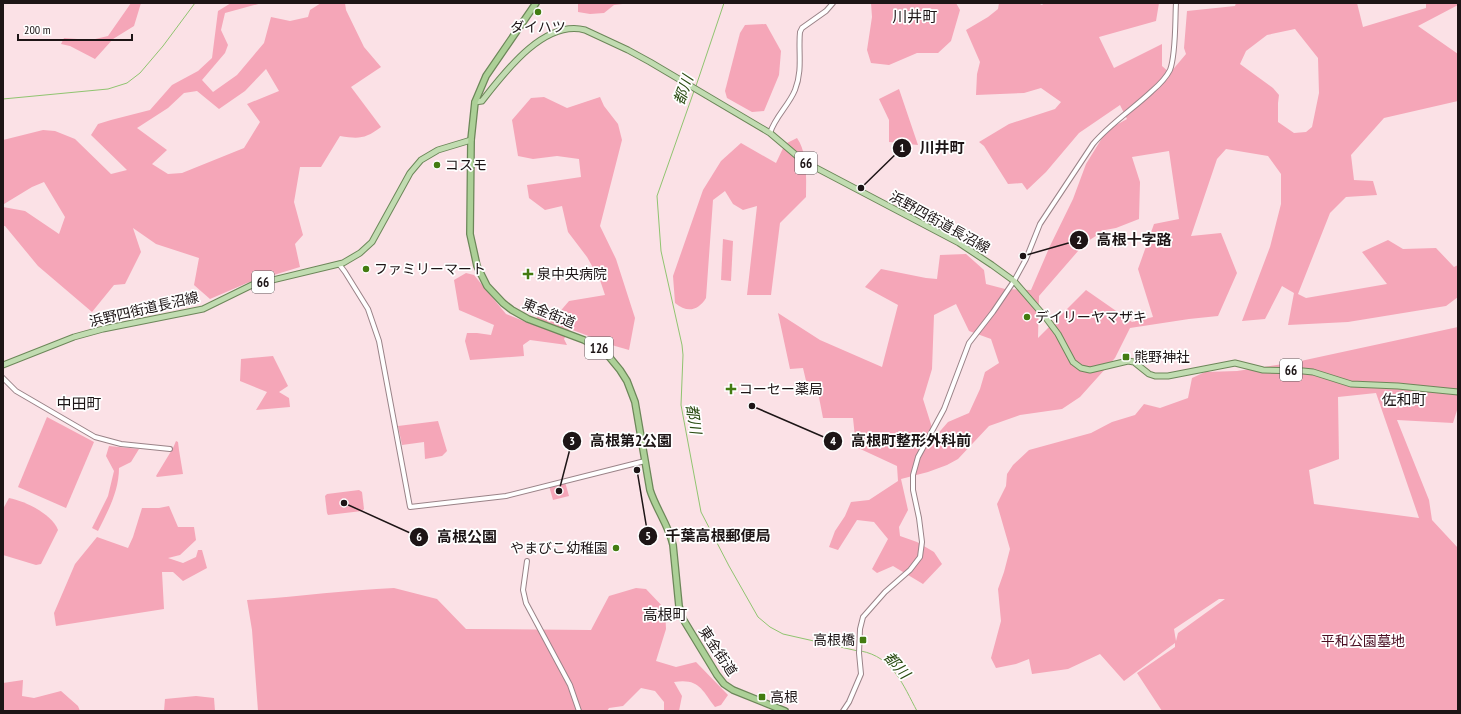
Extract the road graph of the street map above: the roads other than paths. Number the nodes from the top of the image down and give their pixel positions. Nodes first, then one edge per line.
1 (536, 3) edge
2 (833, 3) edge
3 (1176, 3) edge
4 (475, 102) junction
5 (770, 132) junction
6 (470, 140) junction
7 (339, 264) junction
8 (1014, 281) junction
9 (3, 365) edge
10 (3, 378) edge
11 (1458, 392) edge
12 (170, 449) dead end
13 (644, 461) junction
14 (527, 561) dead end
15 (579, 711) edge
16 (785, 711) edge
17 (843, 711) edge

1 - 4 highway, 東金街道 / 126
2 - 5 street
3 - 8 street
4 - 5 main road, 浜野四街道長沼線 / 66
4 - 6 highway, 東金街道 / 126
5 - 8 main road, 浜野四街道長沼線 / 66
6 - 7 main road, 浜野四街道長沼線 / 66
6 - 13 highway, 東金街道 / 126
7 - 9 main road, 浜野四街道長沼線 / 66
7 - 13 street
8 - 11 main road, 浜野四街道長沼線 / 66
8 - 17 street
10 - 12 street
13 - 16 highway, 東金街道 / 126
14 - 15 street

